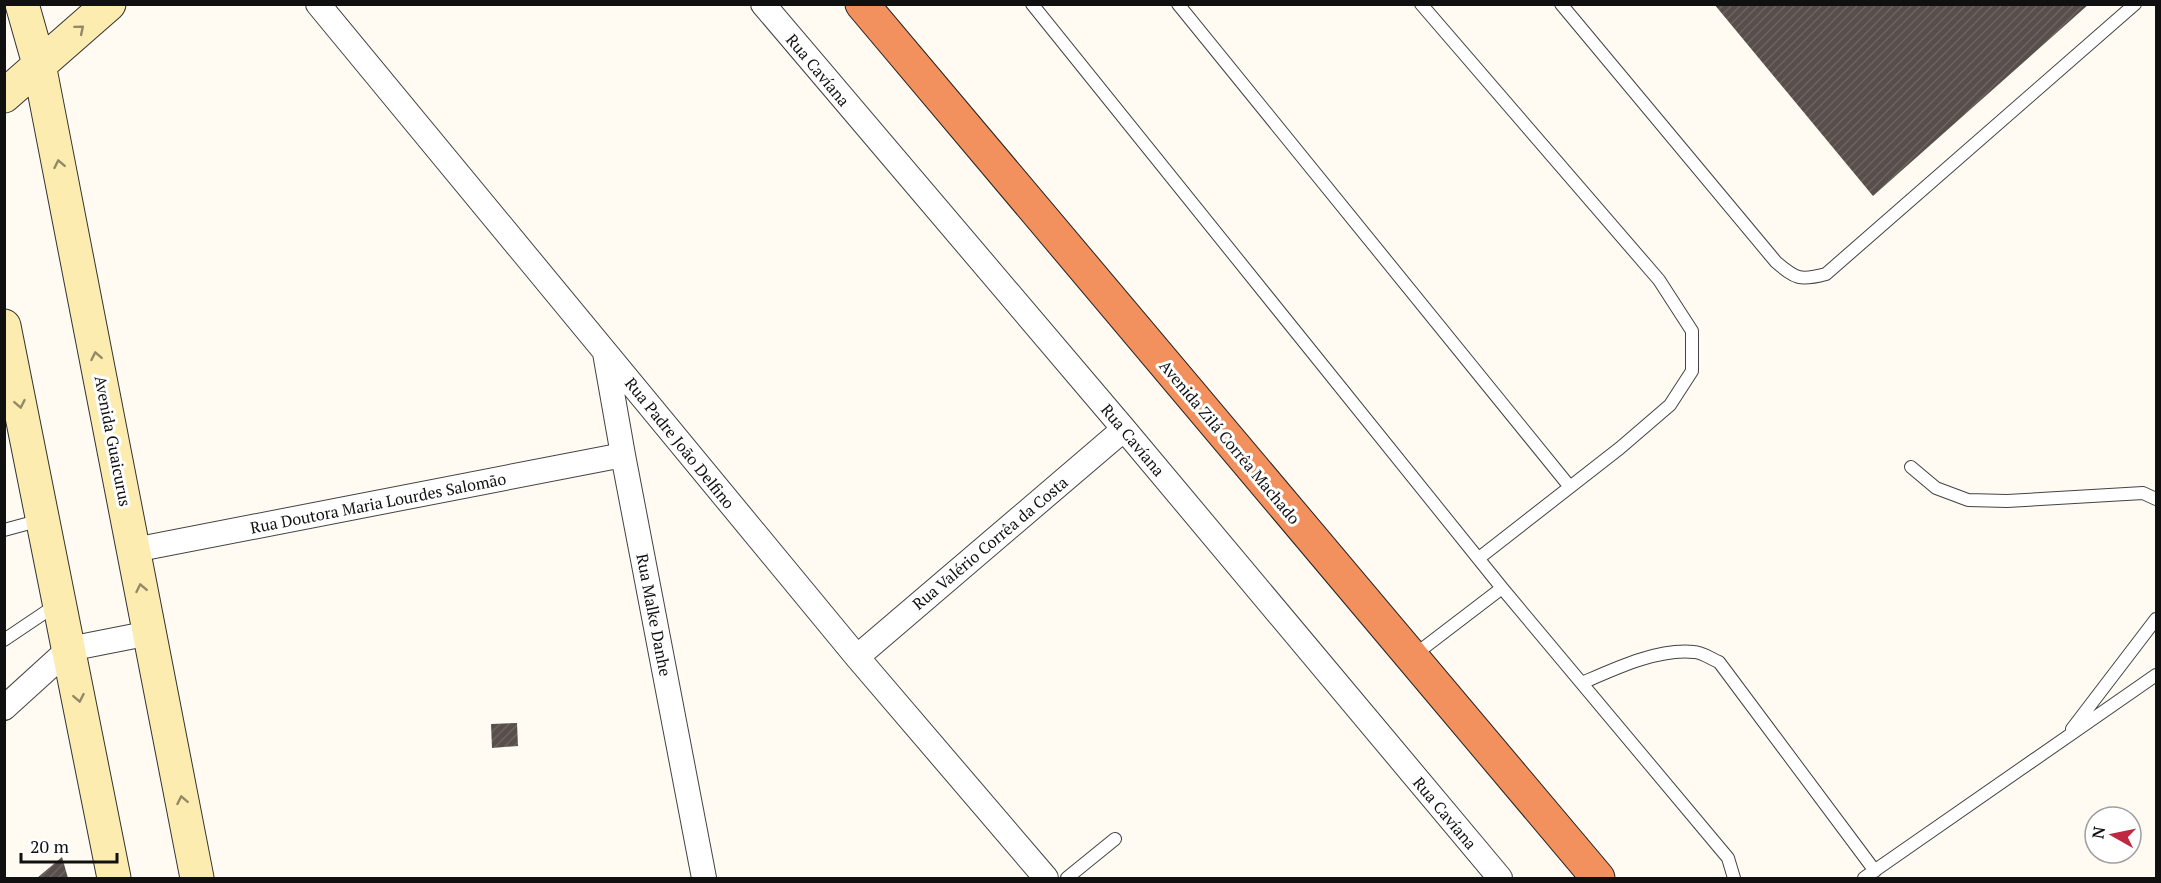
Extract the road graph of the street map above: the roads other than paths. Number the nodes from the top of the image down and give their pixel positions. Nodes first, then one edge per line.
1 (22, 4) edge
2 (109, 4) edge
3 (318, 4) edge
4 (763, 4) edge
5 (862, 4) edge
6 (1032, 4) edge
7 (1178, 4) edge
8 (1421, 4) edge
9 (1561, 4) edge
10 (2135, 4) edge
11 (39, 64) junction
12 (4, 96) edge
13 (4, 326) edge
14 (605, 351) junction
15 (1124, 429) junction
16 (623, 455) junction
17 (1911, 467) dead end
18 (1570, 487) junction
19 (2157, 499) edge
20 (43, 520) junction
21 (4, 530) edge
22 (134, 550) junction
23 (1479, 558) junction
24 (1502, 588) junction
25 (60, 603) junction
26 (2157, 619) edge
27 (150, 633) junction
28 (4, 640) edge
29 (69, 649) junction
30 (856, 657) junction
31 (1411, 657) junction
32 (2157, 675) edge
33 (1582, 683) junction
34 (4, 708) edge
35 (2064, 739) junction
36 (1115, 839) dead end
37 (1869, 875) edge
38 (114, 879) edge
39 (197, 879) edge
40 (705, 879) edge
41 (1046, 879) edge
42 (1067, 879) edge
43 (1500, 879) edge
44 (1598, 879) edge
45 (1734, 879) edge

1 - 11 main road, Avenida Guaicurus
11 -> 2 main road
3 - 14 street, Rua Padre João Delfino
4 - 15 street, Rua Cavíana
5 - 31 highway, Avenida Zilá Corrêa Machado
6 - 23 lane
7 - 18 lane
8 - 18 lane
9 - 10 lane
11 - 12 main road
22 -> 11 main road, Avenida Guaicurus
13 -> 20 main road
14 - 16 street, Rua Malke Danhe
14 - 30 street, Rua Padre João Delfino
15 - 30 street, Rua Valério Corrêa da Costa
15 - 43 street, Rua Cavíana
16 - 22 street, Rua Doutora Maria Lourdes Salomão
16 - 40 street, Rua Malke Danhe
17 - 19 lane
18 - 23 lane
20 - 21 lane
20 - 25 main road
27 -> 22 main road, Avenida Guaicurus
23 - 24 lane
24 - 31 lane
24 - 33 lane
25 - 28 lane
25 - 29 main road
26 - 35 lane
27 - 29 street
39 -> 27 main road, Avenida Guaicurus
29 - 34 street
29 -> 38 main road
30 - 41 street, Rua Padre João Delfino
31 - 44 highway, Avenida Zilá Corrêa Machado
32 - 35 lane
33 - 37 lane
33 - 45 lane
35 - 37 lane
36 - 42 lane

